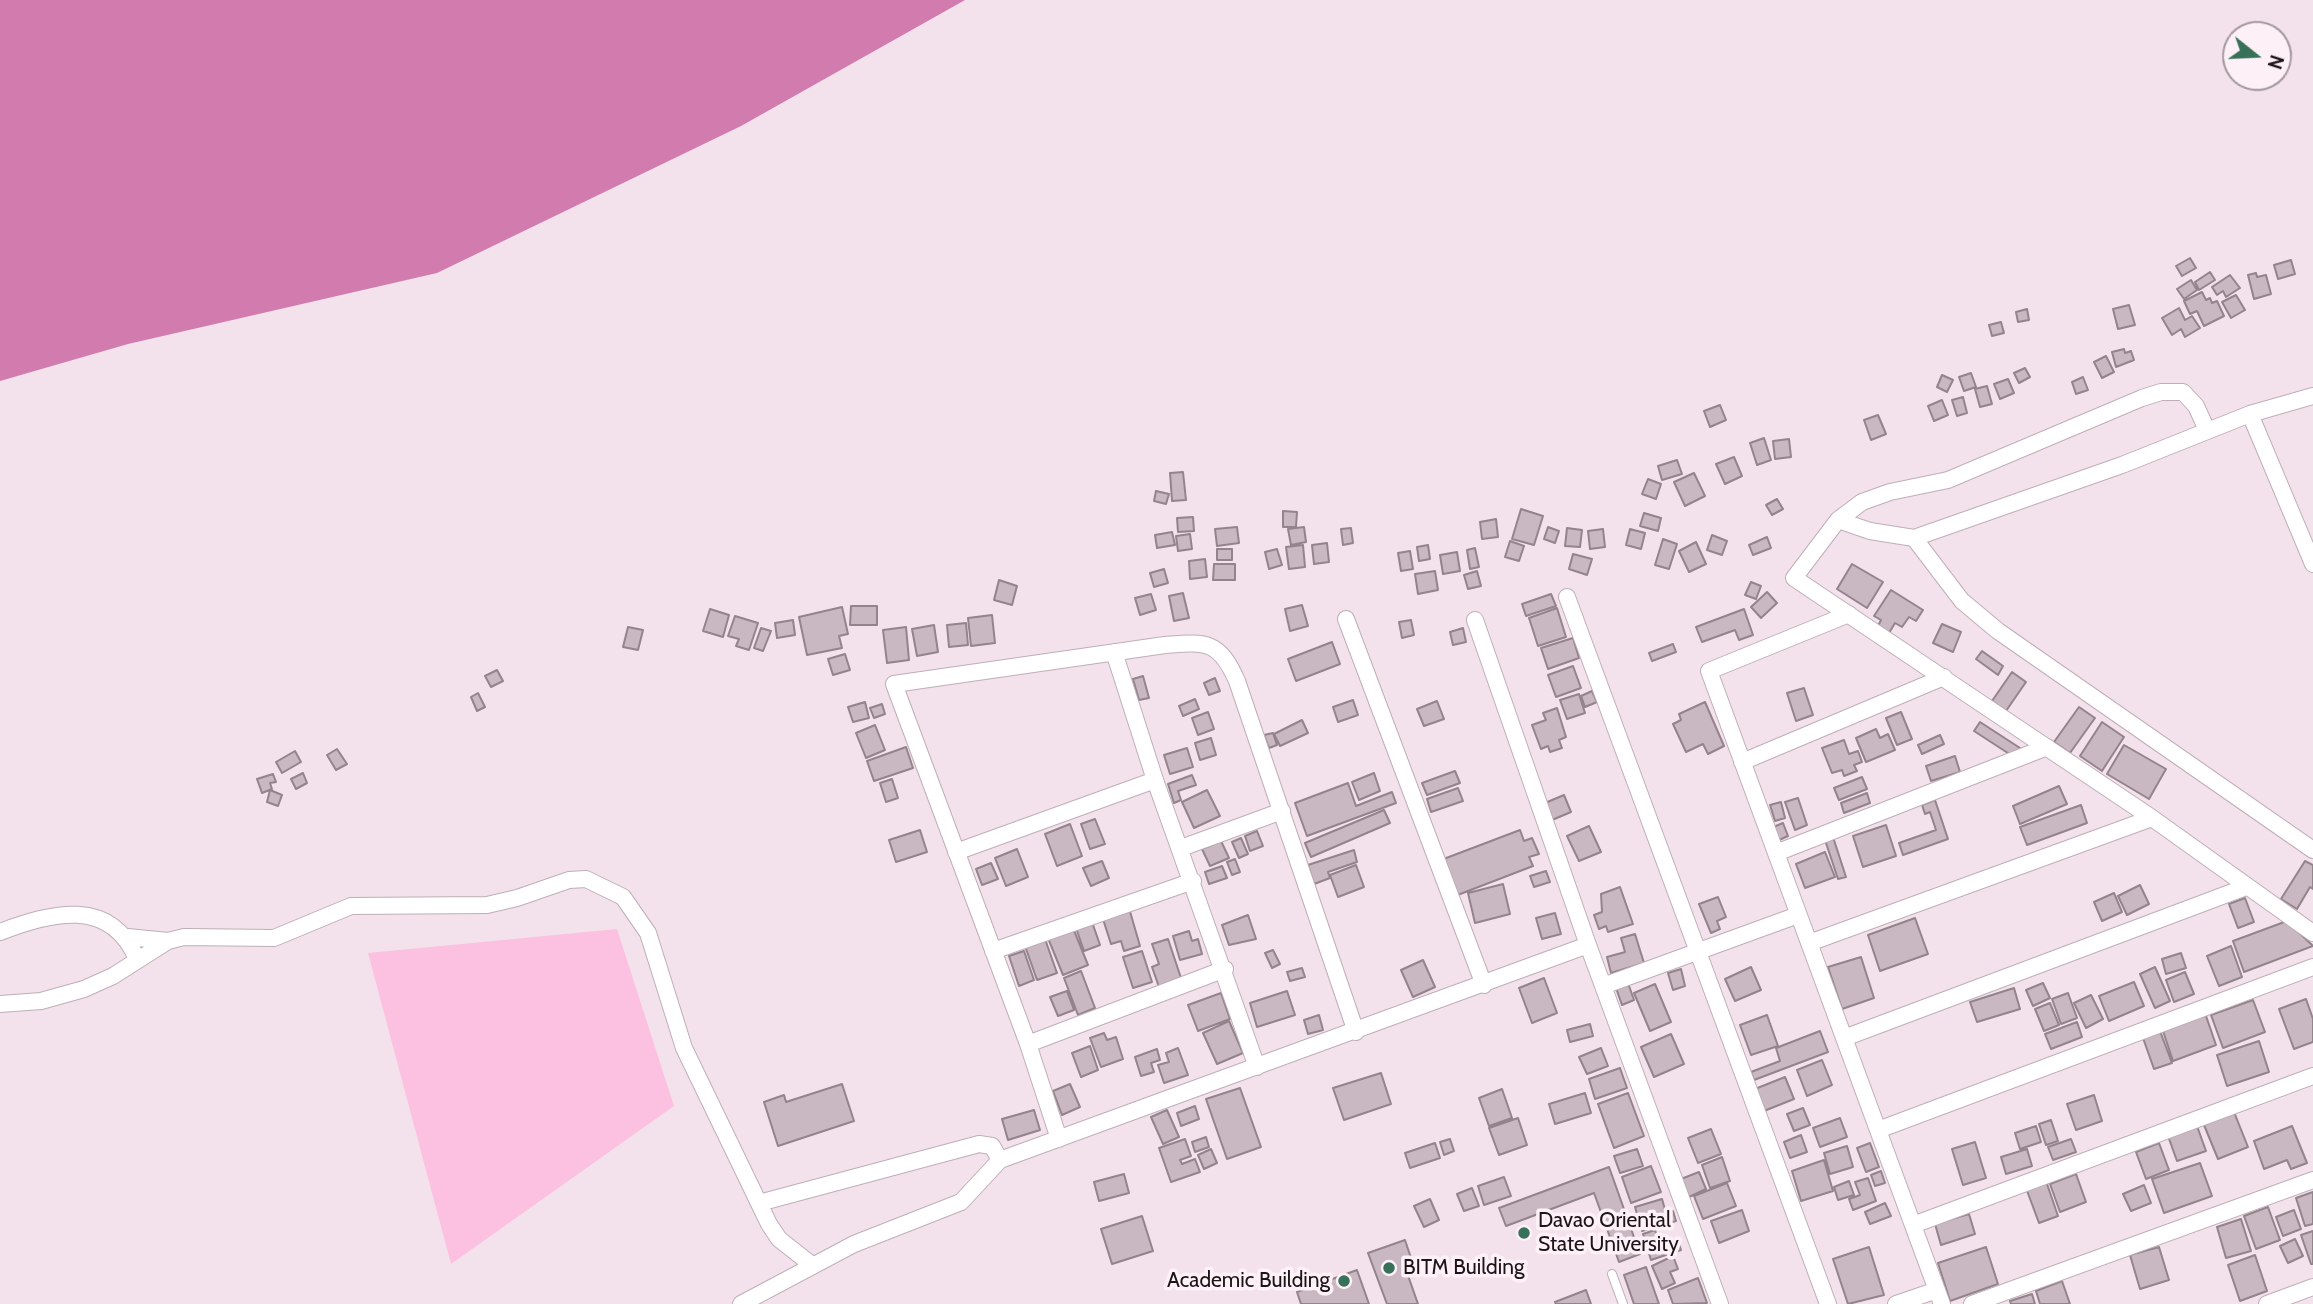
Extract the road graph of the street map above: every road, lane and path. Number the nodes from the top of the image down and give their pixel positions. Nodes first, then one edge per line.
1 (2313, 396) edge
2 (2250, 414) junction
3 (2207, 430) junction
4 (1838, 520) junction
5 (1914, 538) junction
6 (2313, 564) edge
7 (1567, 597) dead end
8 (1849, 614) junction
9 (1346, 619) dead end
10 (1475, 620) dead end
11 (1114, 652) junction
12 (1944, 677) junction
13 (2047, 747) junction
14 (1742, 762) junction
15 (1155, 780) junction
16 (1282, 811) junction
17 (2152, 818) junction
18 (1181, 848) junction
19 (2313, 850) edge
20 (956, 852) junction
21 (1776, 853) junction
22 (1193, 881) junction
23 (2246, 887) junction
24 (1798, 915) junction
25 (0, 933) edge
26 (2313, 933) edge
27 (128, 937) junction
28 (168, 942) junction
29 (1809, 943) junction
30 (1588, 945) junction
31 (993, 951) junction
32 (1697, 951) junction
33 (137, 959) junction
34 (2313, 967) edge
35 (1225, 969) junction
36 (1484, 985) junction
37 (1603, 986) junction
38 (0, 1004) edge
39 (1356, 1032) junction
40 (1844, 1038) junction
41 (1028, 1044) junction
42 (1258, 1067) junction
43 (2313, 1076) edge
44 (1878, 1130) junction
45 (1059, 1139) junction
46 (1000, 1160) junction
47 (2313, 1180) edge
48 (759, 1203) junction
49 (1913, 1225) junction
50 (812, 1265) junction
51 (1612, 1274) dead end
52 (2313, 1287) edge
53 (1939, 1297) edge
54 (741, 1304) edge
55 (1623, 1304) edge
56 (1720, 1304) edge
57 (1828, 1304) edge
58 (1896, 1304) edge
59 (1972, 1304) edge
60 (2267, 1304) edge

1 - 2 street
2 - 3 street
2 - 6 street
3 - 4 street
3 - 5 street
4 - 5 street
4 - 8 street
5 - 19 street
7 - 32 street
8 - 12 street
8 - 14 street
9 - 36 street
10 - 30 street
11 - 15 street
11 - 16 street
11 - 20 street
12 - 13 street
12 - 14 street
13 - 17 street
13 - 21 street
14 - 21 street
15 - 18 street
15 - 20 street
16 - 18 street
16 - 39 street
17 - 23 street
17 - 29 street
18 - 22 street
20 - 31 street
21 - 24 street
22 - 31 street
22 - 35 street
23 - 26 street
23 - 40 street
24 - 29 street
24 - 32 street
25 - 27 street
27 - 28 street
27 - 33 street
28 - 33 street
28 - 48 street
29 - 40 street
30 - 36 street
30 - 37 street
31 - 41 street
32 - 37 street
32 - 57 street
33 - 38 street
34 - 44 street
35 - 41 street
35 - 42 street
36 - 39 street
37 - 56 street
39 - 42 street
40 - 44 street
41 - 45 street
42 - 45 street
43 - 49 street
44 - 49 street
45 - 46 street
46 - 48 street
46 - 50 street
47 - 59 street
48 - 50 street
49 - 53 street
50 - 54 street
51 - 55 lane
52 - 60 street
53 - 58 street

